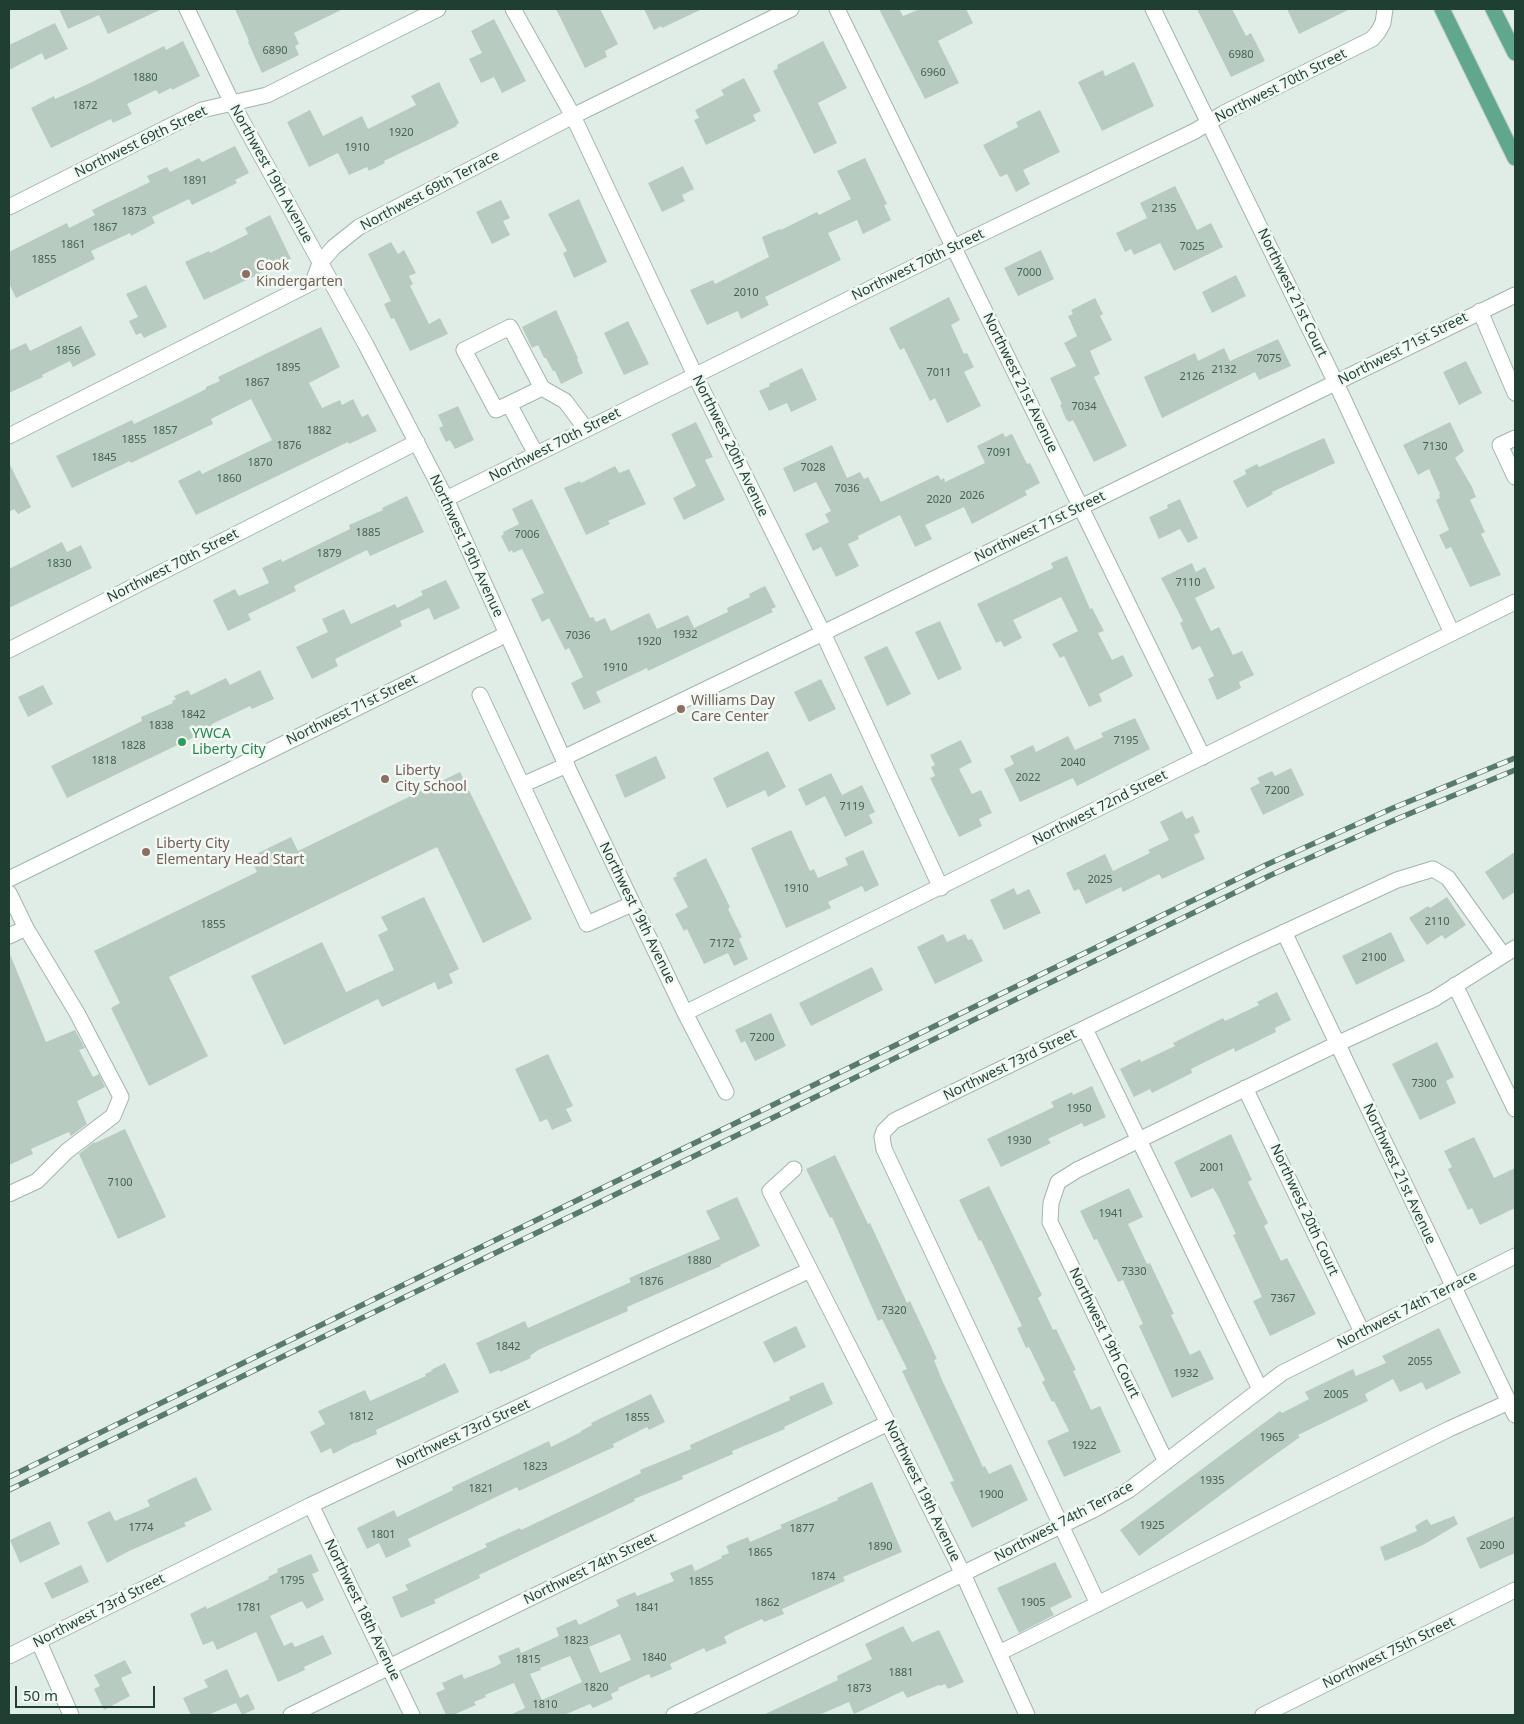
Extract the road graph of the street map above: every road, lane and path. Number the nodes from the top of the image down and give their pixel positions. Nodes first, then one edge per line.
1 (187, 9) edge
2 (438, 9) edge
3 (513, 9) edge
4 (791, 9) edge
5 (837, 9) edge
6 (1153, 9) edge
7 (1442, 9) edge
8 (1493, 9) edge
9 (1384, 16) edge
10 (1515, 53) edge
11 (232, 103) junction
12 (573, 116) junction
13 (1209, 122) junction
14 (1514, 152) edge
15 (9, 207) edge
16 (954, 247) junction
17 (320, 264) junction
18 (1515, 294) edge
19 (1480, 311) junction
20 (695, 375) junction
21 (1336, 383) junction
22 (542, 388) junction
23 (1515, 393) edge
24 (509, 404) junction
25 (586, 430) junction
26 (9, 436) edge
27 (1515, 438) edge
28 (417, 442) junction
29 (536, 454) junction
30 (1515, 477) edge
31 (446, 499) junction
32 (1080, 507) junction
33 (1515, 602) edge
34 (823, 633) junction
35 (1452, 633) junction
36 (507, 634) junction
37 (9, 650) edge
38 (480, 695) dead end
39 (1203, 757) junction
40 (565, 762) junction
41 (522, 785) junction
42 (9, 879) edge
43 (941, 888) junction
44 (9, 893) edge
45 (632, 904) junction
46 (26, 928) junction
47 (1284, 932) junction
48 (9, 936) edge
49 (1509, 951) edge
50 (1455, 985) junction
51 (685, 1013) junction
52 (1085, 1029) junction
53 (1337, 1044) junction
54 (1246, 1088) junction
55 (726, 1092) dead end
56 (1515, 1109) edge
57 (1138, 1140) junction
58 (794, 1169) dead end
59 (9, 1194) edge
60 (1051, 1203) joint
61 (1515, 1256) edge
62 (810, 1270) junction
63 (1452, 1287) junction
64 (1362, 1332) junction
65 (1260, 1389) junction
66 (1512, 1403) edge
67 (888, 1423) junction
68 (1166, 1462) junction
69 (311, 1505) junction
70 (1060, 1526) junction
71 (963, 1574) junction
72 (1515, 1590) edge
73 (1098, 1604) junction
74 (39, 1642) junction
75 (999, 1653) junction
76 (9, 1656) edge
77 (390, 1666) junction
78 (72, 1715) edge
79 (291, 1715) edge
80 (412, 1715) edge
81 (674, 1715) edge
82 (1027, 1715) edge
83 (1263, 1715) edge

1 - 11 street, Northwest 19th Avenue
2 - 11 street, Northwest 69th Street
3 - 12 street, Northwest 20th Avenue
4 - 12 street, Northwest 69th Terrace
5 - 16 street, Northwest 21st Avenue
6 - 13 street, Northwest 21st Court
7 - 14 main road
8 - 10 main road
9 - 13 street, Northwest 70th Street
11 - 15 street, Northwest 69th Street
11 - 17 street, Northwest 19th Avenue
12 - 17 street, Northwest 69th Terrace
12 - 20 street, Northwest 20th Avenue
13 - 16 street, Northwest 70th Street
13 - 21 street, Northwest 21st Court
16 - 20 street, Northwest 70th Street
16 - 32 street, Northwest 21st Avenue
17 - 26 street, Northwest 69th Terrace
17 - 28 street, Northwest 19th Avenue
18 - 19 street, Northwest 71st Street
19 - 21 street, Northwest 71st Street
19 - 23 street
20 - 25 street, Northwest 70th Street
20 - 34 street, Northwest 20th Avenue
21 - 32 street, Northwest 71st Street
21 - 35 street, Northwest 21st Court
22 - 24 street
22 - 24 street
22 - 25 street
24 - 29 street
25 - 29 street, Northwest 70th Street
27 - 30 street
28 - 31 street, Northwest 19th Avenue
28 - 37 street, Northwest 70th Street
29 - 31 street, Northwest 70th Street
31 - 36 street, Northwest 19th Avenue
32 - 34 street, Northwest 71st Street
32 - 39 street, Northwest 21st Avenue
33 - 35 street, Northwest 72nd Street
34 - 40 street, Northwest 71st Street
34 - 43 street, Northwest 20th Avenue
35 - 39 street, Northwest 72nd Street
36 - 40 street, Northwest 19th Avenue
36 - 42 street, Northwest 71st Street
38 - 41 street
39 - 43 street, Northwest 72nd Street
40 - 41 street, Northwest 71st Street
40 - 45 street, Northwest 19th Avenue
41 - 45 street
43 - 51 street, Northwest 72nd Street
44 - 46 street
45 - 51 street, Northwest 19th Avenue
46 - 48 street
46 - 59 street
47 - 49 street, Northwest 73rd Street
47 - 52 street, Northwest 73rd Street
47 - 53 street, Northwest 21st Avenue
49 - 50 street, Northwest 73rd Street
50 - 53 street, Northwest 73rd Street
50 - 56 street
51 - 55 street, Northwest 19th Avenue
52 - 57 street
52 - 70 street, Northwest 73rd Street
53 - 54 street, Northwest 73rd Street
53 - 63 street, Northwest 21st Avenue
54 - 57 street, Northwest 73rd Street
54 - 64 street, Northwest 20th Court
57 - 60 street, Northwest 73rd Street
57 - 65 street
58 - 62 street
60 - 68 street, Northwest 19th Court
61 - 63 street, Northwest 74th Terrace
62 - 67 street, Northwest 19th Avenue
62 - 69 street, Northwest 73rd Street
63 - 64 street, Northwest 74th Terrace
63 - 66 street, Northwest 21st Avenue
64 - 65 street, Northwest 74th Terrace
65 - 68 street, Northwest 74th Terrace
66 - 73 street
67 - 71 street, Northwest 19th Avenue
67 - 77 street, Northwest 74th Street
68 - 70 street, Northwest 74th Terrace
69 - 74 street, Northwest 73rd Street
69 - 77 street, Northwest 18th Avenue
70 - 71 street, Northwest 74th Terrace
70 - 73 street
71 - 75 street, Northwest 19th Avenue
71 - 81 street, Northwest 74th Terrace
72 - 83 street, Northwest 75th Street
73 - 75 street
74 - 76 street, Northwest 73rd Street
74 - 78 street
75 - 82 street, Northwest 19th Avenue
77 - 79 street, Northwest 74th Street
77 - 80 street, Northwest 18th Avenue

